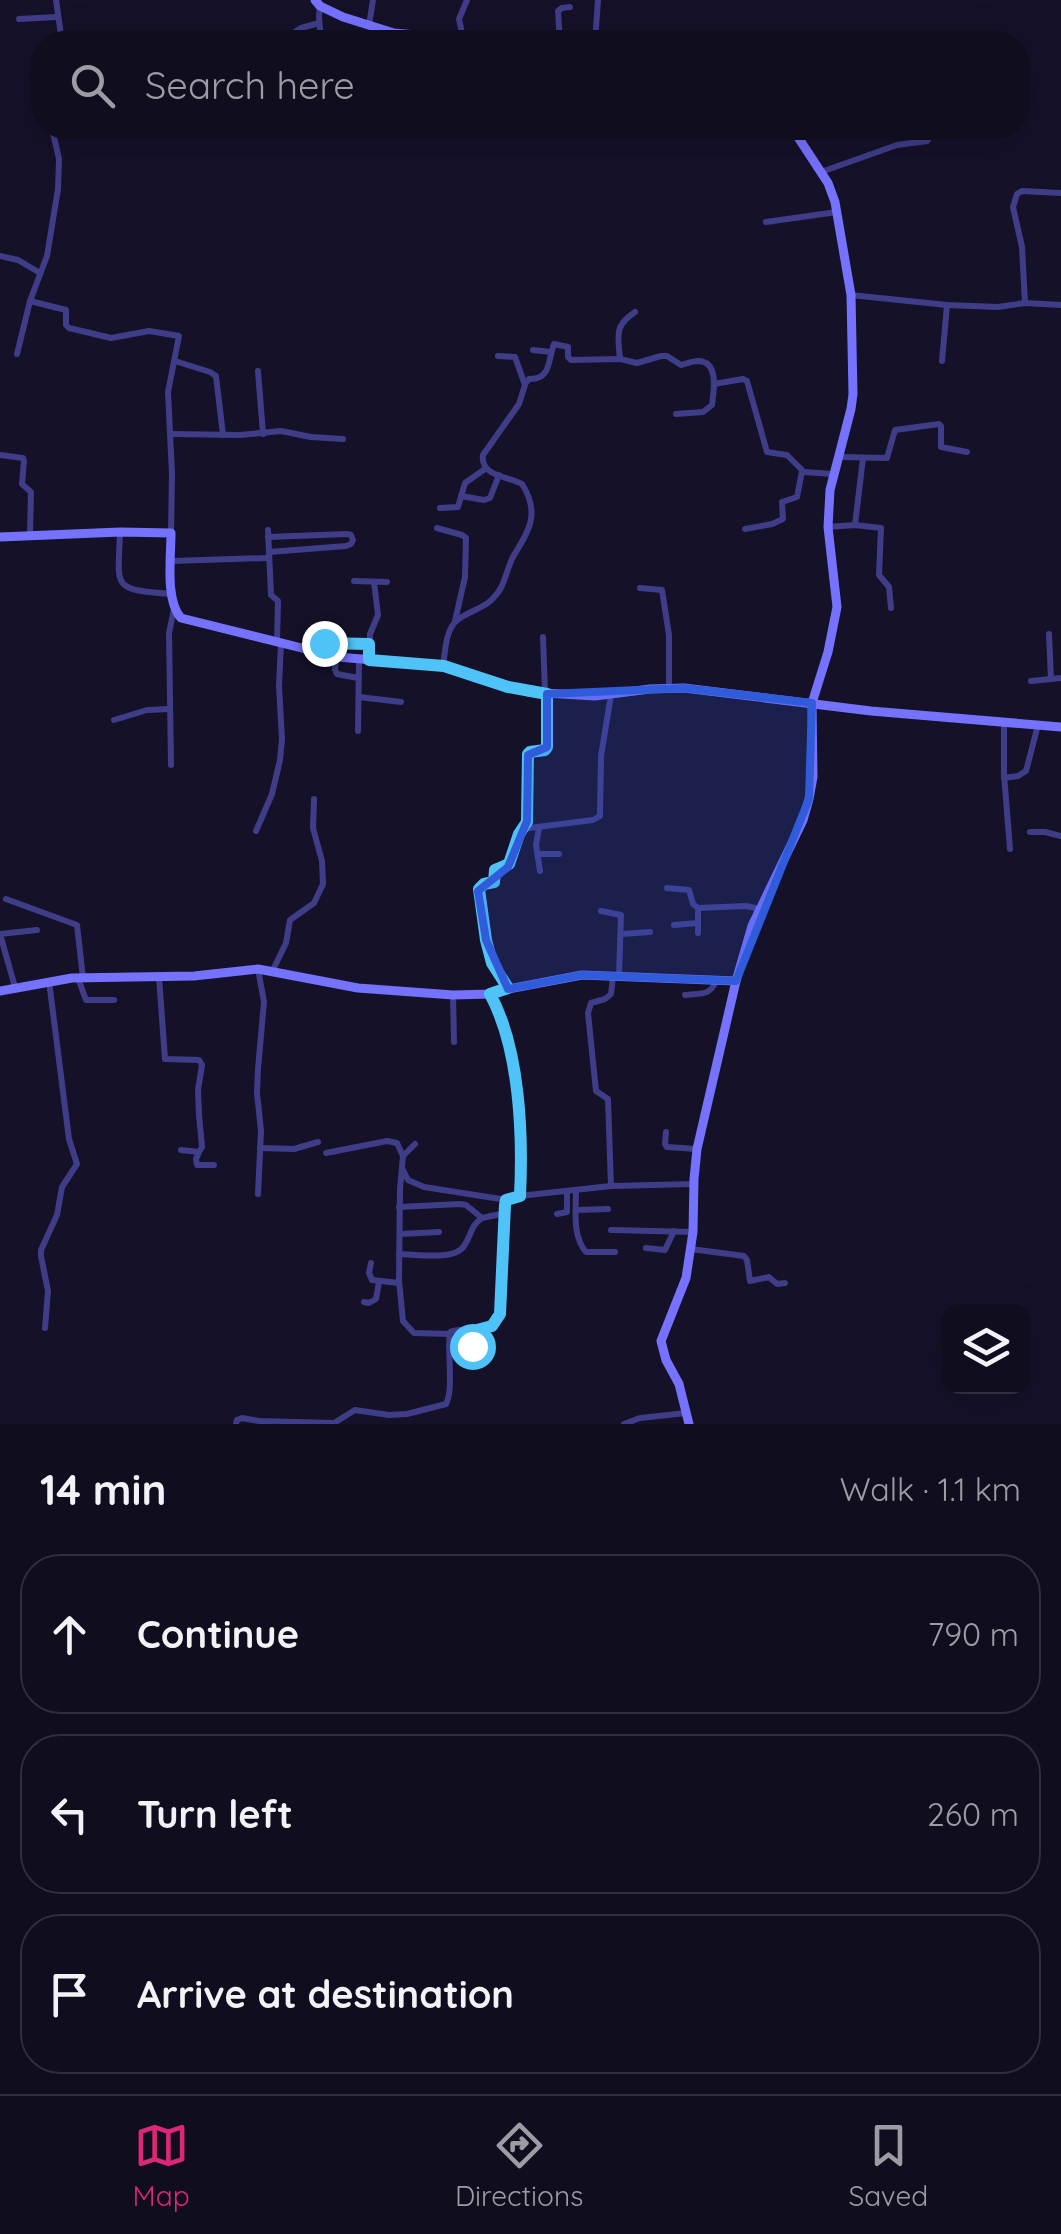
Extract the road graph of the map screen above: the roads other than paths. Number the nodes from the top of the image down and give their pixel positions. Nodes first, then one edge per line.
1 (56, 0) edge
2 (373, 0) edge
3 (467, 0) edge
4 (598, 0) edge
5 (318, 3) edge
6 (570, 7) dead end
7 (57, 17) junction
8 (18, 19) dead end
9 (319, 23) junction
10 (371, 27) junction
11 (60, 30) edge
12 (297, 30) edge
13 (320, 30) edge
14 (372, 30) edge
15 (381, 30) edge
16 (462, 30) edge
17 (559, 30) edge
18 (597, 30) edge
19 (55, 140) edge
20 (800, 140) edge
21 (928, 140) edge
22 (821, 172) junction
23 (1061, 193) edge
24 (837, 212) junction
25 (766, 222) dead end
26 (0, 256) edge
27 (40, 273) junction
28 (850, 295) junction
29 (30, 301) junction
30 (1025, 303) junction
31 (1061, 305) edge
32 (947, 306) junction
33 (635, 312) dead end
34 (533, 350) dead end
35 (551, 352) junction
36 (17, 354) dead end
37 (498, 356) dead end
38 (620, 359) junction
39 (175, 361) junction
40 (942, 361) dead end
41 (258, 371) dead end
42 (714, 384) junction
43 (525, 385) junction
44 (676, 414) dead end
45 (170, 434) junction
46 (262, 434) junction
47 (223, 435) junction
48 (343, 439) dead end
49 (967, 452) dead end
50 (0, 456) edge
51 (839, 457) junction
52 (863, 458) junction
53 (485, 469) junction
54 (802, 471) junction
55 (833, 474) junction
56 (499, 475) junction
57 (461, 496) junction
58 (440, 508) dead end
59 (855, 524) junction
60 (828, 527) junction
61 (438, 528) dead end
62 (745, 529) dead end
63 (120, 532) junction
64 (171, 533) junction
65 (30, 537) junction
66 (0, 538) edge
67 (268, 555) junction
68 (171, 562) junction
69 (354, 581) dead end
70 (374, 582) junction
71 (387, 582) dead end
72 (640, 588) dead end
73 (171, 594) junction
74 (891, 608) dead end
75 (174, 609) junction
76 (455, 622) junction
77 (1049, 634) dead end
78 (543, 637) dead end
79 (279, 643) junction
80 (369, 644) junction
81 (318, 652) junction
82 (336, 656) junction
83 (364, 660) junction
84 (444, 666) junction
85 (358, 678) junction
86 (1061, 678) edge
87 (1051, 679) junction
88 (1032, 682) dead end
89 (668, 688) junction
90 (547, 694) junction
91 (612, 695) junction
92 (359, 697) junction
93 (401, 702) dead end
94 (812, 703) junction
95 (169, 710) junction
96 (114, 720) dead end
97 (1004, 722) junction
98 (1038, 725) junction
99 (1061, 727) edge
100 (358, 731) dead end
101 (172, 765) dead end
102 (1004, 778) junction
103 (314, 798) dead end
104 (539, 828) junction
105 (522, 829) junction
106 (256, 830) dead end
107 (1030, 832) dead end
108 (1061, 836) edge
109 (1010, 848) dead end
110 (538, 854) junction
111 (559, 854) dead end
112 (540, 870) dead end
113 (667, 888) dead end
114 (6, 898) dead end
115 (698, 908) junction
116 (760, 909) junction
117 (602, 912) dead end
118 (674, 925) dead end
119 (36, 930) dead end
120 (650, 932) dead end
121 (621, 934) junction
122 (258, 969) junction
123 (272, 972) junction
124 (616, 976) junction
125 (159, 977) junction
126 (80, 978) junction
127 (716, 980) junction
128 (49, 981) junction
129 (736, 981) junction
130 (15, 987) junction
131 (508, 988) junction
132 (0, 991) edge
133 (490, 994) junction
134 (686, 995) dead end
135 (453, 996) junction
136 (114, 1000) dead end
137 (454, 1042) dead end
138 (666, 1132) dead end
139 (318, 1142) dead end
140 (415, 1144) dead end
141 (260, 1148) junction
142 (697, 1149) junction
143 (181, 1150) dead end
144 (199, 1152) junction
145 (326, 1153) dead end
146 (404, 1156) junction
147 (214, 1165) dead end
148 (403, 1168) junction
149 (694, 1184) junction
150 (611, 1186) junction
151 (572, 1190) junction
152 (258, 1194) dead end
153 (520, 1196) junction
154 (506, 1200) junction
155 (400, 1207) junction
156 (608, 1209) dead end
157 (576, 1210) junction
158 (505, 1213) junction
159 (557, 1214) dead end
160 (482, 1218) junction
161 (611, 1230) dead end
162 (674, 1231) junction
163 (439, 1232) dead end
164 (693, 1232) junction
165 (400, 1234) junction
166 (646, 1248) dead end
167 (691, 1249) junction
168 (615, 1252) dead end
169 (399, 1254) junction
170 (370, 1263) dead end
171 (378, 1282) junction
172 (785, 1283) dead end
173 (399, 1284) junction
174 (364, 1302) dead end
175 (45, 1328) dead end
176 (477, 1330) junction
177 (449, 1334) junction
178 (448, 1346) junction
179 (686, 1413) junction
180 (236, 1424) edge
181 (624, 1424) edge
182 (689, 1424) edge

1 - 7 street
2 - 10 street
3 - 16 street
4 - 18 street
5 - 9 street
5 - 10 street
6 - 17 street
7 - 8 street
7 - 11 street
9 - 12 street
9 - 13 street
10 - 14 street
10 - 15 street
19 - 27 street
20 - 22 street
21 - 22 street
22 - 24 street
23 - 30 street
24 - 25 street
24 - 28 street
26 - 27 street
27 - 29 street
28 - 32 street
28 - 51 street
29 - 36 street
29 - 39 street
30 - 31 street
30 - 32 street
32 - 40 street
33 - 38 street
34 - 35 street
35 - 38 street
35 - 43 street
37 - 43 street
38 - 42 street
39 - 45 street
39 - 47 street
41 - 46 street
42 - 44 street
42 - 54 street
43 - 53 street
45 - 47 street
45 - 64 street
46 - 47 street
46 - 48 street
49 - 52 street
50 - 65 street
51 - 52 street
51 - 55 street
52 - 59 street
53 - 56 street
53 - 57 street
54 - 55 street
54 - 62 street
55 - 60 street
56 - 57 street
56 - 76 street
57 - 58 street
59 - 60 street
59 - 74 street
60 - 94 street
61 - 76 street
63 - 64 street
63 - 65 street
63 - 73 street
64 - 68 street
65 - 66 street
67 - 67 street
67 - 68 street
67 - 79 street
68 - 73 street
69 - 70 street
70 - 71 street
70 - 80 street
72 - 89 street
73 - 75 street
75 - 79 street
75 - 95 street
76 - 84 street
77 - 87 street
78 - 90 street
79 - 81 street
79 - 106 street
80 - 81 street
80 - 83 street
81 - 82 street
82 - 83 street
82 - 85 street
83 - 84 street
83 - 85 street
84 - 90 street
85 - 92 street
86 - 87 street
87 - 88 street
89 - 91 street
89 - 94 street
90 - 91 street
90 - 105 street
91 - 104 street
92 - 93 street
92 - 100 street
94 - 97 street
94 - 116 street
95 - 96 street
95 - 101 street
97 - 98 street
97 - 102 street
98 - 99 street
98 - 102 street
102 - 109 street
103 - 123 street
104 - 105 street
104 - 110 street
105 - 131 street
107 - 108 street
110 - 111 street
110 - 112 street
113 - 115 street
114 - 126 street
115 - 116 street
115 - 118 street
116 - 129 street
117 - 121 street
119 - 130 street
120 - 121 street
121 - 124 street
122 - 123 street
122 - 125 street
122 - 141 street
123 - 135 street
124 - 127 street
124 - 131 street
124 - 150 street
125 - 126 street
125 - 144 street
126 - 128 street
126 - 136 street
127 - 129 street
127 - 134 street
128 - 130 street
128 - 175 street
129 - 142 street
130 - 132 street
131 - 133 street
133 - 135 street
133 - 153 street
135 - 137 street
138 - 142 street
139 - 141 street
140 - 146 street
141 - 152 street
142 - 149 street
143 - 144 street
144 - 147 street
145 - 146 street
146 - 148 street
148 - 154 street
148 - 155 street
149 - 150 street
149 - 164 street
150 - 151 street
151 - 153 street
151 - 157 street
151 - 159 street
153 - 154 street
154 - 158 street
155 - 160 street
155 - 165 street
156 - 157 street
157 - 168 street
158 - 160 street
158 - 176 street
160 - 169 street
161 - 162 street
162 - 164 street
162 - 166 street
163 - 165 street
164 - 167 street
165 - 169 street
167 - 172 street
167 - 179 street
169 - 173 street
170 - 171 street
171 - 173 street
171 - 174 street
173 - 177 street
176 - 177 street
176 - 178 street
177 - 178 street
178 - 180 street
179 - 181 street
179 - 182 street

